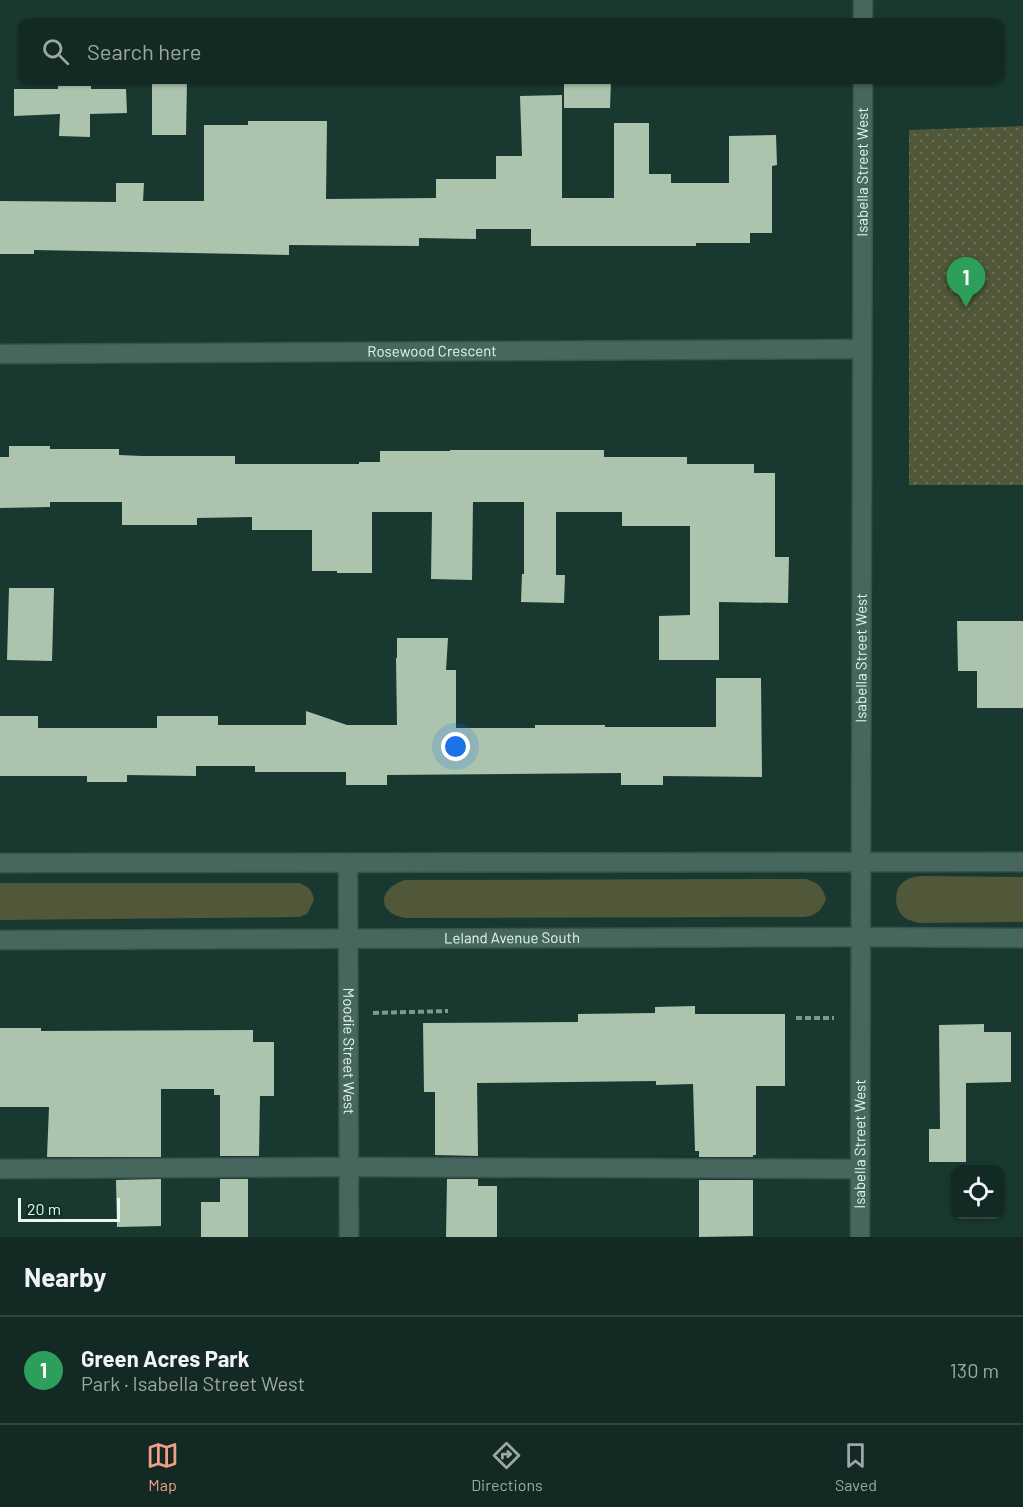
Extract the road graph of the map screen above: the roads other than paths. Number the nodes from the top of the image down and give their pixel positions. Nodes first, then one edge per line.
1 (863, 0) edge
2 (863, 18) edge
3 (863, 84) edge
4 (862, 348) junction
5 (0, 354) edge
6 (861, 861) junction
7 (1023, 862) edge
8 (0, 863) edge
9 (348, 863) junction
10 (862, 937) junction
11 (1023, 938) edge
12 (348, 939) junction
13 (0, 940) edge
14 (348, 1167) junction
15 (0, 1169) edge
16 (860, 1169) junction
17 (349, 1237) edge
18 (860, 1237) edge

1 - 2 street
3 - 4 street, Isabella Street West
4 - 5 street, Rosewood Crescent
4 - 6 street, Isabella Street West
6 - 7 street
6 - 9 street
6 - 10 street, Isabella Street West
8 - 9 street
9 - 12 street, Moodie Street West
10 - 11 street, Leland Avenue South
10 - 12 street, Leland Avenue South
10 - 16 street, Isabella Street West
12 - 13 street, Leland Avenue South
12 - 14 street, Moodie Street West
14 - 15 street
14 - 16 street
14 - 17 street, Moodie Street West
16 - 18 street, Isabella Street West

